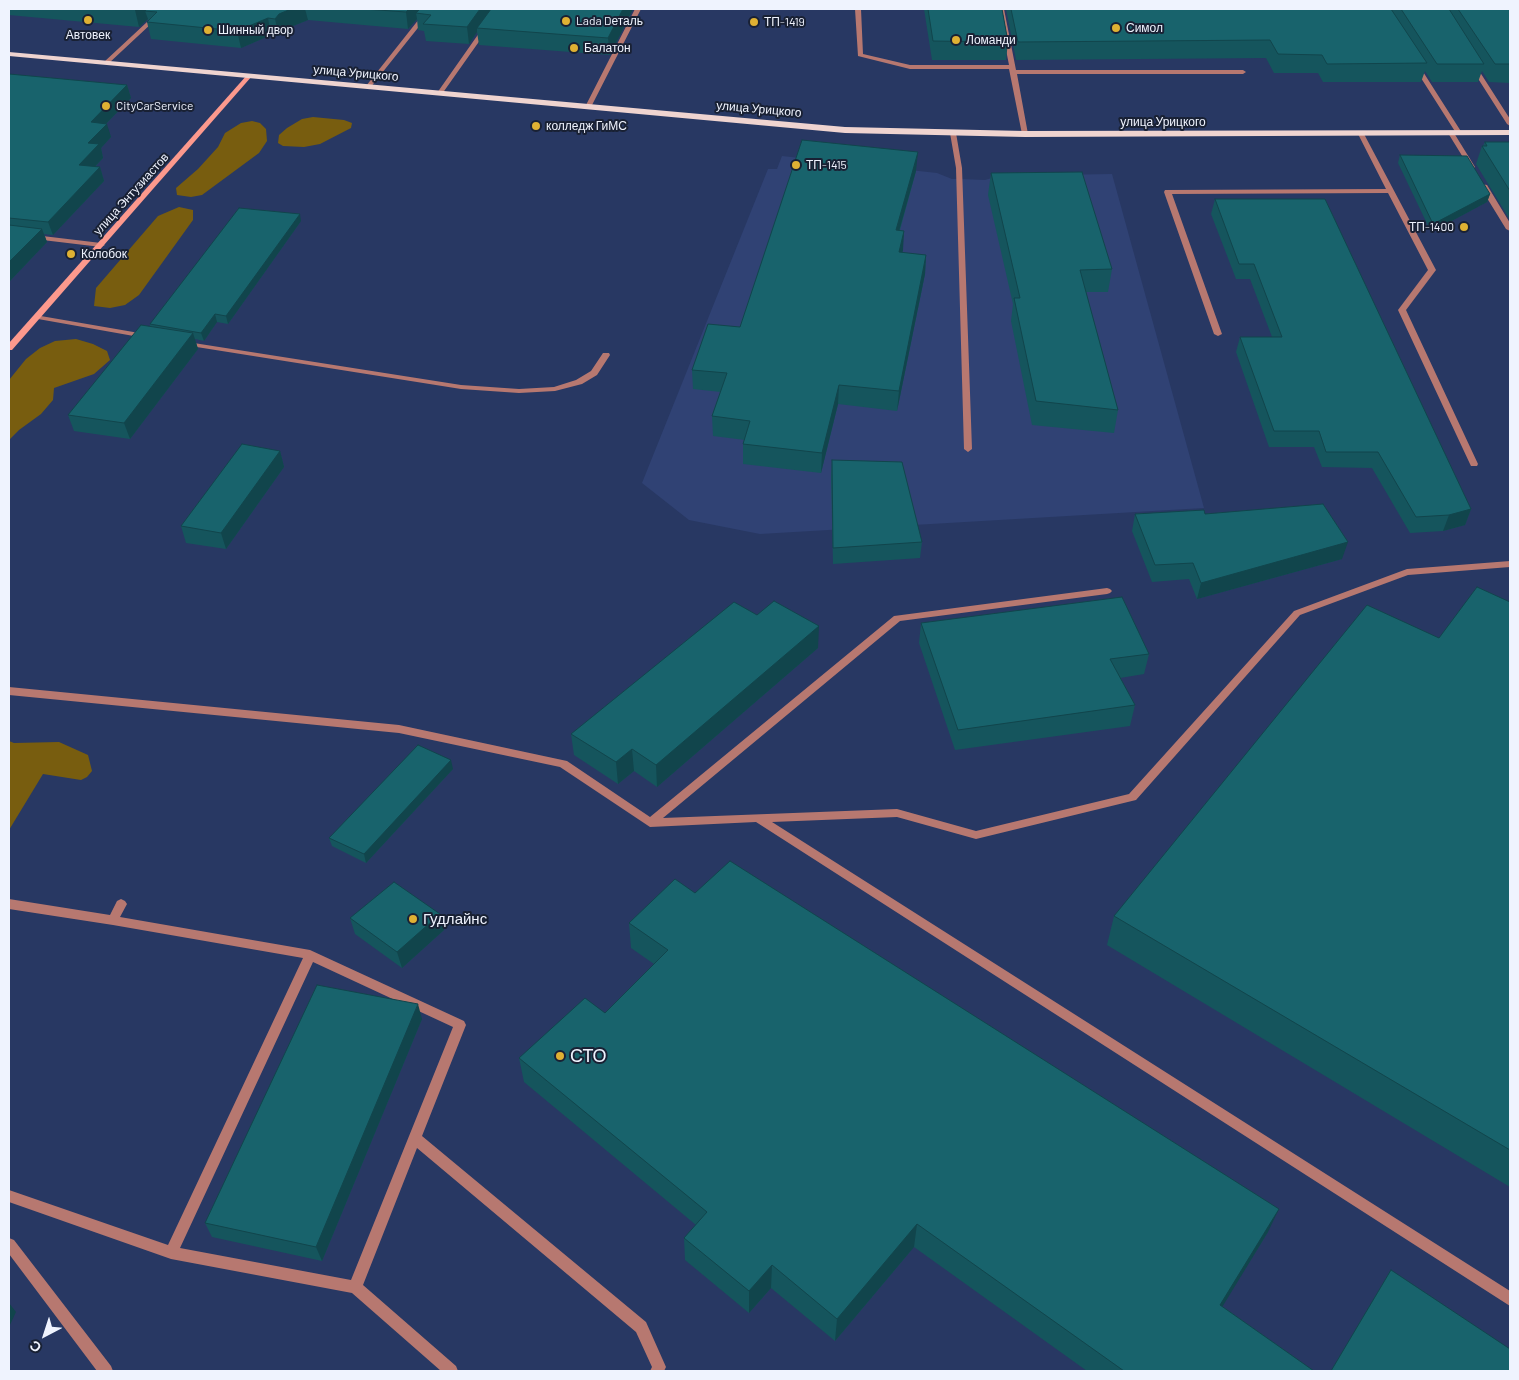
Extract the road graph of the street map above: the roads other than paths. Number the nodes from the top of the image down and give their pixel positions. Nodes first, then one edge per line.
1 (164, 9) edge
2 (430, 9) edge
3 (499, 9) edge
4 (638, 9) edge
5 (858, 9) edge
6 (1001, 9) edge
7 (9, 54) edge
8 (106, 63) junction
9 (1414, 63) edge
10 (1471, 63) edge
11 (1012, 69) junction
12 (1243, 72) dead end
13 (249, 76) junction
14 (368, 87) junction
15 (440, 94) junction
16 (588, 107) junction
17 (1510, 124) edge
18 (953, 133) junction
19 (1455, 133) junction
20 (1510, 133) edge
21 (1025, 134) junction
22 (1361, 134) junction
23 (1475, 171) edge
24 (1480, 180) edge
25 (1391, 191) junction
26 (1510, 229) edge
27 (9, 234) edge
28 (101, 244) junction
29 (38, 317) junction
30 (1218, 334) dead end
31 (157, 338) edge
32 (177, 342) edge
33 (9, 348) edge
34 (606, 356) dead end
35 (968, 449) dead end
36 (1474, 464) dead end
37 (1510, 564) edge
38 (1107, 592) dead end
39 (9, 691) edge
40 (758, 818) junction
41 (650, 823) junction
42 (9, 904) edge
43 (121, 904) dead end
44 (113, 920) junction
45 (310, 955) junction
46 (415, 1138) junction
47 (9, 1196) edge
48 (9, 1244) edge
49 (171, 1253) junction
50 (355, 1287) junction
51 (1510, 1299) edge
52 (660, 1370) edge
53 (106, 1371) edge
54 (450, 1371) edge

1 - 8 street
2 - 14 street
3 - 15 street
4 - 16 street
5 - 11 street
6 - 11 street
7 - 8 main road, улица Урицкого
8 - 13 main road, улица Урицкого
9 - 19 street
10 - 17 street
11 - 12 street
11 - 21 street
13 - 14 main road, улица Урицкого
13 - 28 street, улица Энтузиастов
14 - 15 main road, улица Урицкого
15 - 16 main road, улица Урицкого
16 - 18 main road, улица Урицкого
18 - 21 main road, улица Урицкого
18 - 35 street
19 - 20 main road, улица Урицкого
19 - 22 main road, улица Урицкого
19 - 23 street
21 - 22 main road, улица Урицкого
22 - 25 street
24 - 26 street
25 - 30 street
25 - 36 street
27 - 28 street
28 - 29 street, улица Энтузиастов
29 - 31 street
29 - 33 street, улица Энтузиастов
32 - 34 street
37 - 40 street
38 - 41 street
39 - 41 street
40 - 41 street
40 - 51 street
42 - 44 street
43 - 44 street
44 - 45 street
45 - 46 street
45 - 49 street
46 - 50 street
46 - 52 street
47 - 49 street
48 - 53 street
49 - 50 street
50 - 54 street

